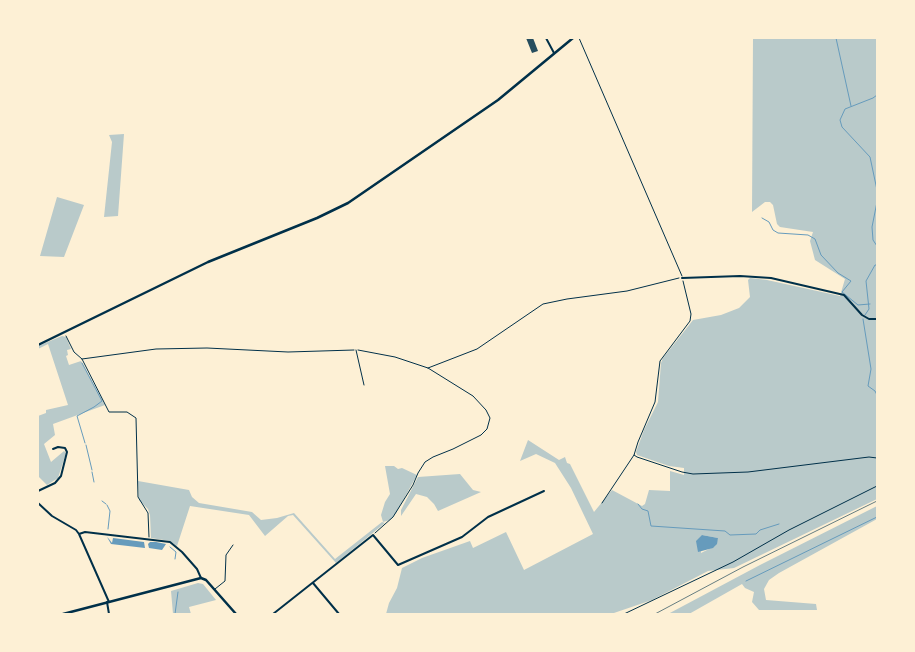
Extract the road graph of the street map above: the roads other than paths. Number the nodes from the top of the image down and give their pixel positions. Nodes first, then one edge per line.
1 (546, 38) edge
2 (573, 38) edge
3 (554, 53) junction
4 (682, 278) road end
5 (877, 319) edge
6 (38, 344) edge
7 (356, 350) road end
8 (364, 385) dead end
9 (53, 449) dead end
10 (38, 491) edge
11 (544, 492) dead end
12 (38, 503) edge
13 (79, 534) junction
14 (233, 545) dead end
15 (201, 578) junction
16 (314, 583) junction
17 (215, 590) junction
18 (108, 602) junction
19 (63, 614) edge
20 (109, 614) edge
21 (236, 614) edge
22 (273, 614) edge
23 (339, 614) edge

1 - 3 street
2 - 3 street
3 - 6 street
4 - 5 street
7 - 8 lane
9 - 10 street
11 - 16 street
12 - 13 street
13 - 15 street
13 - 18 street
14 - 17 lane
15 - 17 street
15 - 18 street
16 - 22 street
16 - 23 street
17 - 21 street
18 - 19 street
18 - 20 street

